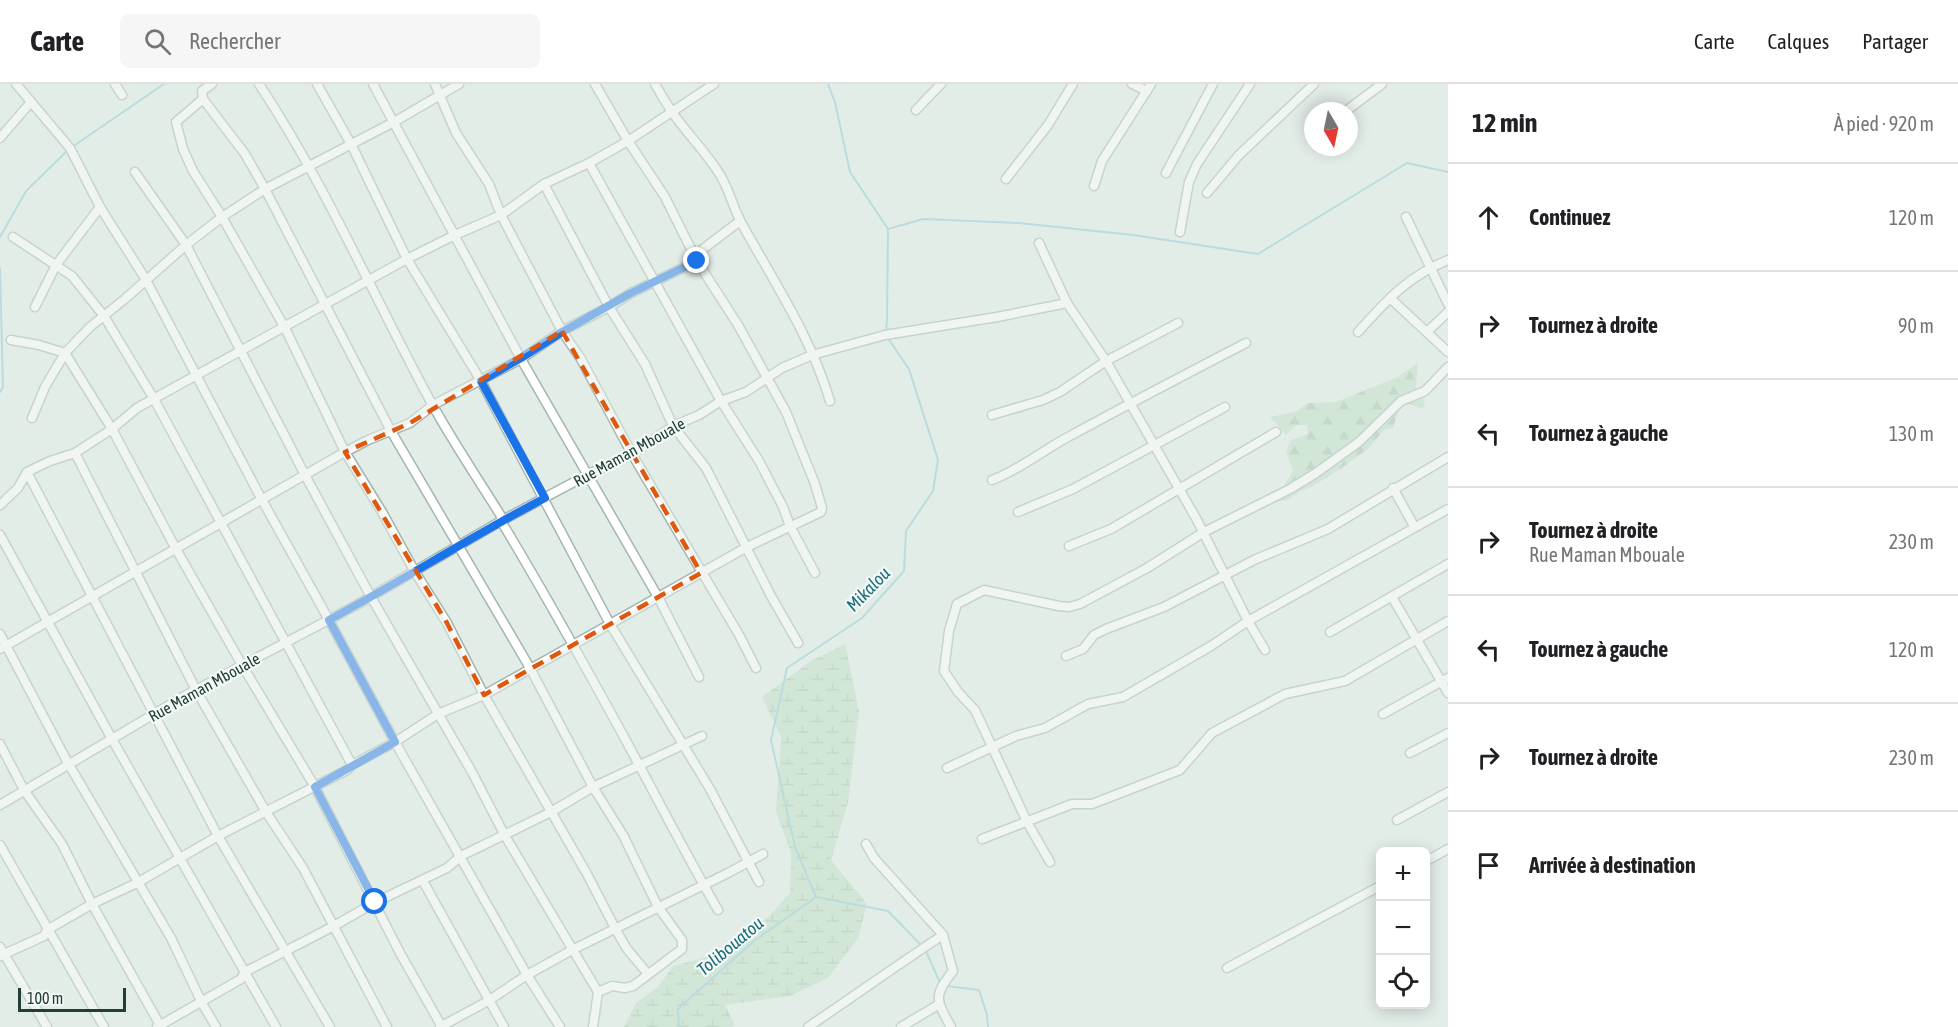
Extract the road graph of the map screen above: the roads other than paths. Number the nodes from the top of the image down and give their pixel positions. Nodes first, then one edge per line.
1 (16, 84) edge
2 (115, 84) edge
3 (212, 84) edge
4 (259, 84) edge
5 (317, 84) edge
6 (373, 84) edge
7 (435, 84) edge
8 (459, 84) edge
9 (596, 84) edge
10 (655, 84) edge
11 (714, 84) edge
12 (941, 84) edge
13 (1073, 84) edge
14 (1132, 84) edge
15 (1213, 84) edge
16 (1250, 84) edge
17 (1314, 84) edge
18 (1382, 84) edge
19 (1149, 88) edge
20 (122, 95) dead end
21 (441, 95) junction
22 (203, 99) junction
23 (31, 102) junction
24 (1358, 102) edge
25 (916, 110) dead end
26 (672, 112) junction
27 (394, 122) junction
28 (0, 138) edge
29 (628, 141) junction
30 (351, 144) junction
31 (589, 163) junction
32 (309, 168) junction
33 (135, 172) dead end
34 (1166, 173) dead end
35 (1006, 179) dead end
36 (544, 184) junction
37 (1094, 186) dead end
38 (266, 189) junction
39 (1207, 193) dead end
40 (100, 207) junction
41 (501, 215) junction
42 (222, 217) junction
43 (1406, 217) dead end
44 (740, 221) junction
45 (1180, 232) dead end
46 (455, 235) junction
47 (13, 237) dead end
48 (1039, 243) dead end
49 (186, 245) junction
50 (407, 260) junction
51 (1448, 260) edge
52 (697, 261) junction
53 (56, 265) junction
54 (1430, 269) junction
55 (146, 280) junction
56 (368, 281) junction
57 (654, 282) junction
58 (1390, 298) junction
59 (1067, 303) junction
60 (1448, 304) edge
61 (327, 305) junction
62 (35, 307) dead end
63 (609, 307) junction
64 (1448, 312) edge
65 (104, 316) junction
66 (1178, 323) dead end
67 (285, 328) junction
68 (562, 332) junction
69 (1358, 332) dead end
70 (1427, 332) junction
71 (11, 340) dead end
72 (1246, 343) dead end
73 (242, 352) junction
74 (1448, 352) edge
75 (65, 353) junction
76 (812, 355) junction
77 (521, 358) junction
78 (1106, 361) junction
79 (1448, 367) edge
80 (198, 376) junction
81 (766, 378) junction
82 (481, 381) junction
83 (154, 399) junction
84 (722, 401) junction
85 (830, 401) dead end
86 (1129, 404) junction
87 (433, 405) junction
88 (1225, 407) dead end
89 (992, 416) dead end
90 (32, 418) dead end
91 (674, 426) junction
92 (112, 429) junction
93 (391, 431) junction
94 (1276, 432) dead end
95 (1153, 445) junction
96 (345, 452) junction
97 (75, 453) junction
98 (632, 454) junction
99 (1448, 457) edge
100 (27, 472) junction
101 (588, 474) junction
102 (305, 475) junction
103 (992, 480) dead end
104 (1393, 488) junction
105 (1180, 489) junction
106 (545, 498) junction
107 (262, 500) junction
108 (0, 505) edge
109 (1448, 509) edge
110 (1018, 512) dead end
111 (501, 521) junction
112 (220, 524) junction
113 (790, 526) junction
114 (1414, 526) junction
115 (1204, 532) junction
116 (0, 535) edge
117 (1069, 546) dead end
118 (459, 547) junction
119 (747, 547) junction
120 (176, 549) junction
121 (1448, 564) edge
122 (415, 572) junction
123 (135, 573) junction
124 (701, 573) junction
125 (815, 573) dead end
126 (1226, 576) junction
127 (93, 597) junction
128 (371, 597) junction
129 (658, 597) junction
130 (1392, 597) junction
131 (329, 620) junction
132 (1248, 621) junction
133 (1448, 621) edge
134 (49, 622) junction
135 (610, 624) junction
136 (1330, 632) dead end
137 (0, 634) edge
138 (1418, 639) junction
139 (286, 642) junction
140 (798, 643) dead end
141 (572, 646) junction
142 (3, 647) edge
143 (1265, 650) dead end
144 (1066, 656) dead end
145 (242, 665) junction
146 (530, 668) junction
147 (756, 668) dead end
148 (699, 677) dead end
149 (1445, 680) edge
150 (196, 690) junction
151 (1448, 693) edge
152 (484, 695) junction
153 (155, 714) junction
154 (438, 714) junction
155 (1383, 714) dead end
156 (1448, 733) edge
157 (702, 736) dead end
158 (112, 739) junction
159 (395, 742) junction
160 (0, 744) edge
161 (682, 744) junction
162 (991, 748) junction
163 (1410, 753) dead end
164 (68, 763) junction
165 (638, 764) junction
166 (352, 765) junction
167 (948, 768) dead end
168 (315, 787) junction
169 (592, 787) junction
170 (24, 790) junction
171 (1448, 792) edge
172 (0, 805) edge
173 (266, 812) junction
174 (551, 812) junction
175 (1397, 820) dead end
176 (1027, 822) junction
177 (504, 834) junction
178 (218, 836) junction
179 (982, 839) dead end
180 (866, 844) dead end
181 (0, 845) edge
182 (1448, 849) edge
183 (763, 854) dead end
184 (461, 856) junction
185 (1430, 858) edge
186 (181, 859) junction
187 (1050, 862) dead end
188 (749, 863) junction
189 (423, 881) junction
190 (759, 882) dead end
191 (137, 883) junction
192 (704, 885) junction
193 (1376, 888) edge
194 (375, 902) junction
195 (92, 904) junction
196 (658, 907) junction
197 (718, 910) dead end
198 (332, 927) junction
199 (47, 930) junction
200 (616, 930) junction
201 (943, 935) junction
202 (286, 950) junction
203 (572, 950) junction
204 (1, 952) edge
205 (1227, 968) dead end
206 (245, 972) junction
207 (648, 974) junction
208 (527, 975) junction
209 (598, 992) junction
210 (488, 1001) junction
211 (202, 1003) junction
212 (938, 1005) junction
213 (47, 1027) edge
214 (104, 1027) edge
215 (159, 1027) edge
216 (216, 1027) edge
217 (276, 1027) edge
218 (330, 1027) edge
219 (387, 1027) edge
220 (441, 1027) edge
221 (504, 1027) edge
222 (560, 1027) edge
223 (593, 1027) edge
224 (808, 1027) edge
225 (901, 1027) edge
226 (951, 1027) edge

1 - 23 street
2 - 20 street
3 - 22 street
4 - 32 street
5 - 30 street
6 - 27 street
7 - 21 street
8 - 21 street
9 - 29 street
10 - 26 street
11 - 26 street
12 - 25 street
13 - 35 street
14 - 19 street
15 - 34 street
16 - 45 street
17 - 39 street
18 - 24 street
19 - 37 street
21 - 27 street
21 - 41 street
22 - 38 street
22 - 42 street
23 - 28 street
23 - 40 street
26 - 29 street
26 - 44 street
27 - 30 street
27 - 46 street
29 - 31 street
29 - 52 street
30 - 32 street
30 - 50 street
31 - 36 street
31 - 57 street
32 - 38 street
32 - 56 street
33 - 49 street
36 - 41 street
36 - 63 street
38 - 42 street
38 - 61 street
40 - 53 street
40 - 55 street
41 - 46 street
41 - 68 street
42 - 49 street
42 - 67 street
43 - 54 street
44 - 52 street
44 - 76 street
46 - 50 street
46 - 77 street
47 - 53 street
48 - 59 street
49 - 55 street
49 - 73 street
50 - 56 street
50 - 82 street
51 - 54 street
52 - 57 street
52 - 81 street
53 - 62 street
53 - 65 street
54 - 58 street
54 - 60 street
55 - 65 street
55 - 80 street
56 - 61 street
56 - 87 street
57 - 63 street
57 - 84 street
58 - 69 street
58 - 70 street
59 - 76 street, Rue Maman Mbouale
59 - 78 street
61 - 67 street
61 - 93 street
63 - 68 street
63 - 91 street
64 - 70 street
65 - 75 street
65 - 83 street
66 - 78 street
67 - 73 street
67 - 96 street
68 - 77 street
68 - 98 street
70 - 74 street
71 - 75 street
72 - 86 street
73 - 80 street
73 - 102 street
75 - 90 street
75 - 92 street
76 - 81 street, Rue Maman Mbouale
76 - 85 street
77 - 82 street
77 - 101 street
78 - 86 street
78 - 89 street
79 - 115 street
80 - 83 street
80 - 107 street
81 - 84 street, Rue Maman Mbouale
81 - 113 street
82 - 87 street
82 - 106 street
83 - 92 street
83 - 112 street
84 - 91 street, Rue Maman Mbouale
84 - 113 street
86 - 95 street
86 - 103 street
87 - 93 street
87 - 111 street
88 - 95 street
91 - 98 street, Rue Maman Mbouale
91 - 119 street
92 - 97 street
92 - 120 street
93 - 96 street
93 - 118 street
94 - 105 street
95 - 105 street
95 - 110 street
96 - 102 street
96 - 122 street
97 - 100 street
97 - 123 street
98 - 101 street, Rue Maman Mbouale
98 - 124 street
99 - 104 street
100 - 108 street
100 - 127 street
101 - 106 street, Rue Maman Mbouale
101 - 129 street
102 - 107 street
102 - 128 street
104 - 114 street
104 - 126 street
105 - 115 street
105 - 117 street
106 - 111 street, Rue Maman Mbouale
106 - 135 street
107 - 112 street
107 - 131 street
109 - 114 street
111 - 118 street, Rue Maman Mbouale
111 - 141 street
112 - 120 street
112 - 139 street
113 - 119 street
113 - 125 street
114 - 132 street
115 - 126 street
115 - 162 street
116 - 134 street
118 - 122 street, Rue Maman Mbouale
118 - 146 street
119 - 124 street
119 - 140 street
120 - 123 street
120 - 145 street
121 - 130 street
122 - 128 street, Rue Maman Mbouale
122 - 152 street
123 - 127 street
123 - 150 street
124 - 129 street
124 - 147 street
126 - 132 street
126 - 144 street
127 - 134 street
127 - 153 street
128 - 131 street, Rue Maman Mbouale
128 - 154 street
129 - 135 street
129 - 148 street
130 - 136 street
130 - 138 street
131 - 139 street, Rue Maman Mbouale
131 - 159 street
132 - 143 street
132 - 162 street
133 - 138 street
134 - 142 street
134 - 158 street
135 - 141 street
135 - 161 street
137 - 142 street
138 - 149 street
138 - 176 street
139 - 145 street, Rue Maman Mbouale
139 - 166 street
141 - 146 street
141 - 165 street
142 - 164 street
145 - 150 street, Rue Maman Mbouale
145 - 168 street
146 - 152 street
146 - 169 street
149 - 151 street
149 - 155 street
150 - 153 street, Rue Maman Mbouale
150 - 173 street
152 - 154 street
152 - 174 street
153 - 158 street, Rue Maman Mbouale
153 - 178 street
154 - 159 street
154 - 177 street
156 - 163 street
157 - 161 street
158 - 164 street, Rue Maman Mbouale
158 - 186 street
159 - 166 street
159 - 184 street
160 - 170 street
161 - 165 street
161 - 188 street
162 - 167 street
162 - 176 street
164 - 170 street, Rue Maman Mbouale
164 - 191 street
165 - 169 street
165 - 192 street
166 - 168 street
168 - 173 street
168 - 194 street
169 - 174 street
169 - 196 street
170 - 172 street, Rue Maman Mbouale
170 - 195 street
171 - 175 street
173 - 178 street
173 - 198 street
174 - 177 street
174 - 200 street
176 - 179 street
176 - 187 street
177 - 184 street
177 - 203 street
178 - 186 street
178 - 202 street
180 - 201 street
181 - 199 street
182 - 185 street
183 - 188 street
184 - 189 street
184 - 208 street
186 - 191 street
186 - 206 street
188 - 190 street
188 - 192 street
189 - 194 street
189 - 210 street
191 - 195 street
191 - 211 street
192 - 196 street
192 - 197 street
193 - 205 street
194 - 198 street
194 - 220 street
195 - 199 street
195 - 215 street
196 - 200 street
196 - 207 street
198 - 202 street
198 - 219 street
199 - 204 street
199 - 214 street
200 - 203 street
200 - 207 street
201 - 212 street
201 - 224 street
202 - 206 street
202 - 218 street
203 - 208 street
203 - 209 street
204 - 213 street
206 - 211 street
206 - 217 street
207 - 209 street
208 - 210 street
208 - 222 street
209 - 223 street
210 - 220 street
210 - 221 street
211 - 215 street
211 - 216 street
212 - 225 street
212 - 226 street

